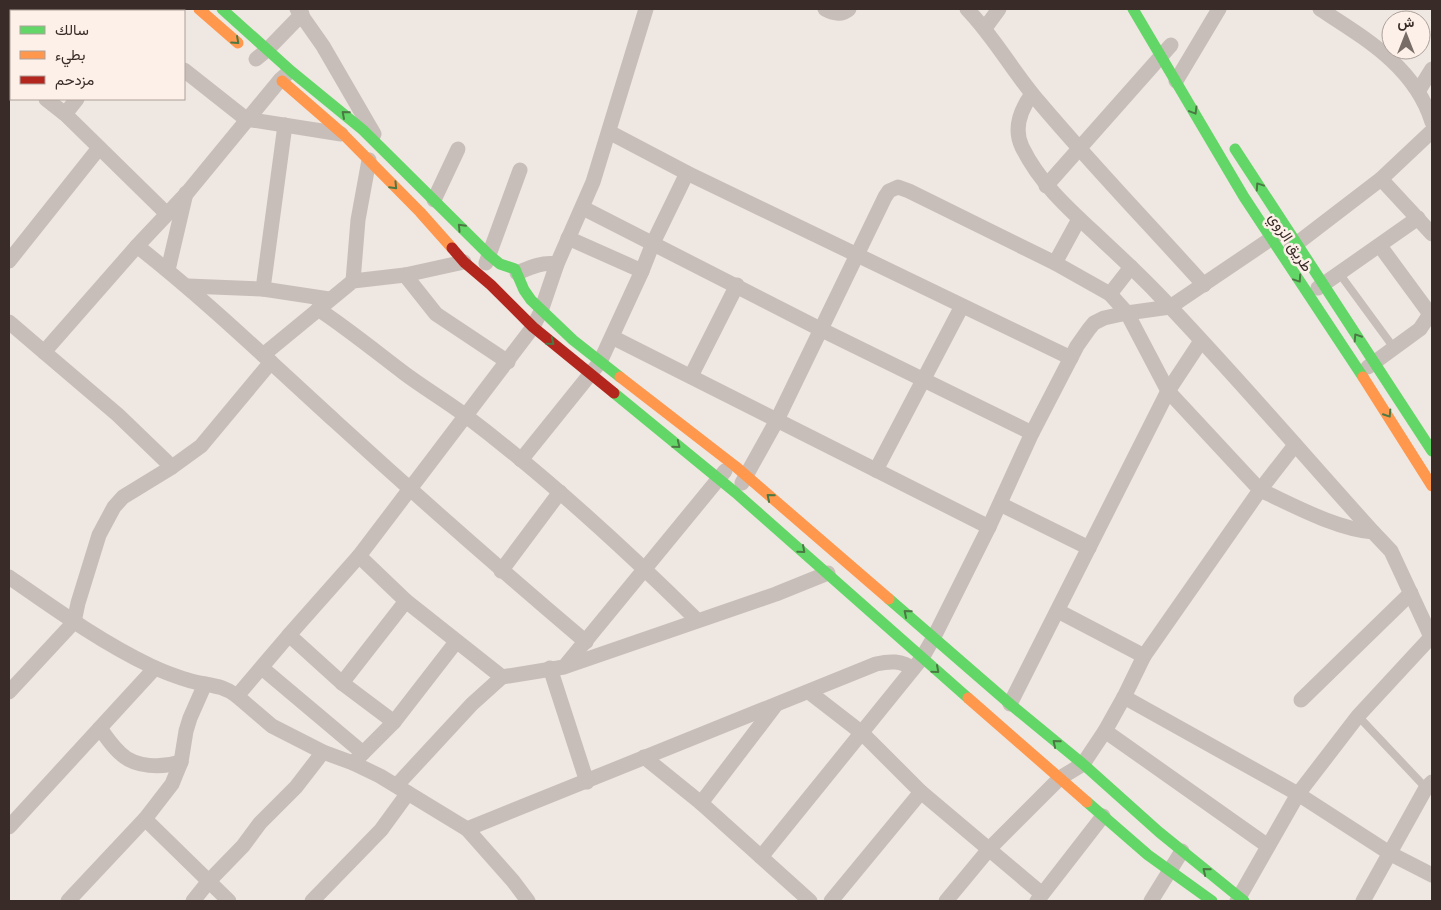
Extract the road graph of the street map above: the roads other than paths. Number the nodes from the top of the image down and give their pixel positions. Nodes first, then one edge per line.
1 (199, 9) edge
2 (222, 9) edge
3 (646, 9) edge
4 (825, 9) edge
5 (849, 9) edge
6 (968, 9) edge
7 (999, 9) edge
8 (1133, 9) edge
9 (1219, 9) edge
10 (1320, 9) edge
11 (300, 12) edge
12 (985, 28) junction
13 (262, 58) junction
14 (1175, 59) junction
15 (1432, 69) edge
16 (185, 71) edge
17 (281, 75) junction
18 (1419, 90) junction
19 (1032, 94) junction
20 (47, 100) edge
21 (76, 100) edge
22 (65, 114) junction
23 (246, 119) junction
24 (1432, 122) edge
25 (285, 125) junction
26 (1432, 131) edge
27 (609, 132) junction
28 (344, 134) junction
29 (1228, 138) dead end
30 (99, 148) junction
31 (458, 149) dead end
32 (1078, 149) junction
33 (384, 152) junction
34 (369, 160) junction
35 (520, 170) dead end
36 (687, 173) junction
37 (1381, 179) junction
38 (1046, 186) junction
39 (186, 193) junction
40 (434, 200) junction
41 (582, 208) junction
42 (167, 214) junction
43 (1418, 218) junction
44 (1079, 219) junction
45 (1286, 228) junction
46 (1432, 234) edge
47 (568, 238) junction
48 (1271, 238) junction
49 (653, 242) junction
50 (1297, 244) junction
51 (137, 246) junction
52 (1380, 246) junction
53 (489, 255) junction
54 (855, 255) junction
55 (1282, 255) junction
56 (9, 261) edge
57 (464, 262) junction
58 (1055, 263) junction
59 (557, 264) junction
60 (1131, 267) junction
61 (168, 270) junction
62 (642, 270) junction
63 (517, 273) junction
64 (1340, 274) junction
65 (405, 275) junction
66 (481, 276) junction
67 (353, 281) junction
68 (1323, 284) junction
69 (1204, 285) junction
70 (188, 286) junction
71 (736, 286) junction
72 (263, 289) junction
73 (1110, 294) junction
74 (1308, 295) junction
75 (324, 304) junction
76 (962, 306) junction
77 (1170, 307) junction
78 (542, 311) junction
79 (1127, 313) junction
80 (1431, 313) edge
81 (9, 322) edge
82 (533, 328) junction
83 (820, 329) junction
84 (612, 336) junction
85 (1201, 341) junction
86 (1394, 348) junction
87 (44, 352) junction
88 (1071, 358) junction
89 (267, 359) junction
90 (508, 362) junction
91 (1374, 363) junction
92 (595, 368) junction
93 (1361, 372) junction
94 (691, 376) junction
95 (922, 379) junction
96 (1168, 391) junction
97 (465, 416) junction
98 (776, 420) junction
99 (1427, 428) edge
100 (1032, 433) junction
101 (1406, 442) junction
102 (1295, 445) junction
103 (1432, 451) edge
104 (521, 460) junction
105 (731, 463) junction
106 (172, 467) junction
107 (876, 470) junction
108 (746, 477) junction
109 (719, 479) junction
110 (1432, 486) edge
111 (409, 489) junction
112 (1260, 490) junction
113 (560, 492) junction
114 (736, 493) junction
115 (1000, 504) junction
116 (989, 527) junction
117 (1373, 532) junction
118 (1089, 548) junction
119 (359, 556) junction
120 (644, 568) junction
121 (501, 571) junction
122 (828, 573) junction
123 (9, 577) edge
124 (1410, 593) junction
125 (406, 601) junction
126 (1058, 611) junction
127 (697, 620) junction
128 (74, 622) junction
129 (289, 635) junction
130 (934, 637) junction
131 (1432, 638) edge
132 (456, 642) junction
133 (586, 642) junction
134 (1144, 656) junction
135 (918, 663) junction
136 (156, 668) junction
137 (262, 668) junction
138 (557, 668) junction
139 (502, 678) junction
140 (342, 683) junction
141 (205, 684) junction
142 (9, 692) edge
143 (810, 692) junction
144 (237, 696) junction
145 (1124, 697) junction
146 (1301, 700) dead end
147 (776, 704) junction
148 (1010, 704) junction
149 (1358, 716) junction
150 (394, 722) junction
151 (100, 728) junction
152 (1105, 730) junction
153 (862, 733) junction
154 (322, 752) junction
155 (644, 757) junction
156 (358, 758) junction
157 (181, 762) junction
158 (1083, 764) junction
159 (1060, 778) junction
160 (587, 782) junction
161 (1429, 785) edge
162 (402, 789) junction
163 (921, 792) junction
164 (1298, 794) junction
165 (701, 803) junction
166 (1103, 816) junction
167 (145, 819) junction
168 (9, 827) edge
169 (467, 829) junction
170 (1268, 846) junction
171 (990, 848) junction
172 (1182, 851) junction
173 (1391, 854) junction
174 (761, 857) junction
175 (1169, 870) junction
176 (1432, 875) edge
177 (209, 881) junction
178 (1040, 898) edge
179 (1240, 900) edge
180 (68, 901) edge
181 (193, 901) edge
182 (229, 901) edge
183 (312, 901) edge
184 (528, 901) edge
185 (810, 901) edge
186 (831, 901) edge
187 (946, 901) edge
188 (1151, 901) edge
189 (1212, 901) edge
190 (1364, 901) edge

1 -> 13 street
2 - 13 street
3 - 27 street
4 - 5 street
6 - 12 street
7 - 12 street
8 - 14 street, طريق الزوي
9 - 14 street
10 - 18 street
11 - 13 street
11 - 33 street
12 - 19 street
13 - 17 street
14 - 32 street
14 -> 48 street, طريق الزوي
15 - 18 street
16 - 23 street
17 - 23 street
17 - 28 street
33 -> 17 street
18 - 24 street
19 - 32 street
19 - 38 street
20 - 22 street
21 - 22 street
22 - 30 street
23 - 25 street
23 - 39 street
25 - 28 street
25 - 72 street
26 - 37 street
27 - 36 street
27 - 41 street
28 - 34 street
45 -> 29 street, طريق الزوي
30 - 42 street
30 - 56 street
31 - 40 street
32 - 38 street
32 - 69 street
33 - 40 street
34 -> 57 street
34 - 67 street
35 - 53 street
36 - 49 street
36 - 54 street
37 - 43 street
37 - 50 street
38 - 44 street
39 - 42 street
39 - 61 street
53 -> 40 street
41 - 47 street
41 - 49 street
42 - 51 street
43 - 46 street
43 - 52 street
44 - 58 street
44 - 60 street
45 - 48 street
45 - 50 street, طريق الزوي
47 - 59 street
47 - 62 street
48 - 55 street, طريق الزوي
48 - 69 street
49 - 62 street
49 - 71 street
50 - 55 street
50 - 68 street, طريق الزوي
51 - 61 street
51 - 87 street
52 - 64 street
52 - 80 street
53 - 63 street
53 - 66 street
54 - 58 street
54 - 76 street
54 - 83 street
55 -> 74 street, طريق الزوي
57 - 65 street
57 - 66 street
58 - 73 street
59 - 63 street
59 - 78 street
60 - 73 street
60 - 77 street
61 - 70 street
62 - 84 street
63 - 78 street
64 - 68 street
64 - 86 lane
65 - 67 street
65 - 90 street
66 - 82 street
67 - 75 street
68 - 74 street
91 -> 68 street, طريق الزوي
69 - 77 street
70 - 72 street
70 - 89 street
71 - 83 street
71 - 94 street
72 - 75 street
73 - 79 street
74 - 93 street, طريق الزوي
75 - 89 street
75 - 97 street
76 - 88 street
76 - 95 street
77 - 79 street
77 - 85 street
78 - 82 street
78 - 92 street
79 - 88 street
79 - 96 street
80 - 86 street
81 - 87 street
82 - 90 street
82 -> 92 street
83 - 95 street
83 - 98 street
84 - 92 street
84 - 94 street
85 - 96 street
85 - 102 street
86 - 91 street
87 - 106 street
88 - 100 street
89 - 106 street
89 - 111 street
90 - 97 street
91 - 93 street
91 - 99 street, طريق الزوي
92 - 104 street
92 - 105 street
92 -> 109 street
93 -> 101 street, طريق الزوي
94 - 98 street
95 - 100 street
95 - 107 street
96 - 112 street
96 - 118 street
97 - 104 street
97 - 111 street
98 - 107 street
98 - 108 street
99 - 101 street
99 - 103 street, طريق الزوي
100 - 115 street
101 - 110 street, طريق الزوي
102 - 112 street
102 - 117 street
104 - 113 street
105 - 108 street
105 - 109 street
106 - 128 street
107 - 116 street
108 - 114 street
130 -> 108 street
109 - 114 street
109 - 120 street
111 - 119 street
111 - 121 street
112 - 117 street
112 - 134 street
113 - 120 street
113 - 121 street
114 -> 122 street
115 - 116 street
115 - 118 street
116 - 130 street
117 - 124 street
118 - 126 street
119 - 125 street
119 - 129 street
120 - 127 street
120 - 133 street
121 - 133 street
122 - 127 street
122 - 135 street
123 - 128 street
124 - 131 street
124 - 146 street
125 - 132 street
125 - 140 street
126 - 134 street
126 - 148 street
127 - 138 street
128 - 136 street
128 - 142 street
129 - 137 street
129 - 140 street
130 - 135 street
130 - 148 street
131 - 149 street
132 - 139 street
132 - 150 street
133 - 138 street
134 - 145 street
135 - 143 street
135 - 153 street
135 -> 159 street
136 - 141 street
136 - 151 street
137 - 144 street
137 - 156 street
138 - 139 street
138 - 160 street
139 - 162 street
140 - 150 street
141 - 144 street
141 - 157 street
143 - 147 street
143 - 153 street
144 - 154 street
145 - 152 street
145 - 164 street
147 - 155 street
147 - 165 street
158 -> 148 street
149 - 161 lane
149 - 164 street
150 - 156 street
151 - 157 street
151 - 168 street
152 - 158 street
152 - 170 street
153 - 163 street
153 - 174 street
154 - 156 street
154 - 177 street
155 - 160 street
155 - 165 street
156 - 162 street
157 - 167 street
158 - 159 street
158 - 172 street
159 - 166 street
159 - 171 street
160 - 169 street
161 - 173 street
162 - 169 street
162 - 183 street
163 - 171 street
163 - 186 street
164 - 170 street
164 - 173 street
165 - 174 street
166 - 175 street
166 - 178 street
167 - 177 street
167 - 180 street
169 - 184 street
170 - 179 street
171 - 178 street
171 - 187 street
172 - 175 street
179 -> 172 street
173 - 176 street
173 - 190 street
174 - 185 street
175 - 188 street
175 - 189 street
177 - 181 street
177 - 182 street

